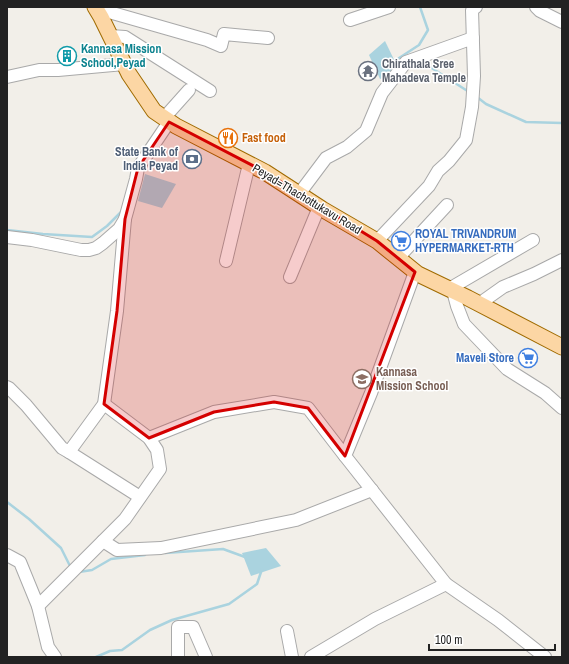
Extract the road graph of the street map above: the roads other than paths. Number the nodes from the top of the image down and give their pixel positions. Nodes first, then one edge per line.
1 (95, 7) edge
2 (389, 7) edge
3 (476, 7) edge
4 (540, 8) edge
5 (350, 20) dead end
6 (562, 22) edge
7 (111, 36) junction
8 (268, 38) dead end
9 (472, 38) junction
10 (124, 64) junction
11 (7, 77) edge
12 (189, 90) dead end
13 (210, 91) dead end
14 (167, 120) junction
15 (250, 164) junction
16 (299, 194) junction
17 (447, 205) dead end
18 (319, 207) junction
19 (125, 219) junction
20 (7, 237) edge
21 (533, 240) dead end
22 (377, 241) junction
23 (398, 258) junction
24 (562, 260) edge
25 (226, 261) dead end
26 (415, 272) junction
27 (290, 277) dead end
28 (451, 290) junction
29 (479, 304) junction
30 (562, 347) edge
31 (7, 388) edge
32 (104, 404) junction
33 (562, 408) edge
34 (150, 438) junction
35 (69, 452) junction
36 (345, 456) junction
37 (372, 490) junction
38 (140, 497) junction
39 (103, 541) junction
40 (7, 555) edge
41 (446, 584) junction
42 (38, 606) junction
43 (287, 630) dead end
44 (55, 657) edge
45 (178, 657) edge
46 (206, 657) edge
47 (292, 657) edge
48 (311, 657) edge
49 (545, 657) edge

1 - 7 main road, Peyad=Thachottukavu Road
1 - 8 street
2 - 5 street
3 - 9 street
4 - 6 street
7 - 10 main road, Peyad=Thachottukavu Road
7 - 13 street
9 - 16 street
9 - 22 street
10 - 11 street
10 - 14 main road, Peyad=Thachottukavu Road
12 - 14 street
14 - 15 main road, Peyad=Thachottukavu Road
14 - 19 street
15 - 16 main road, Peyad=Thachottukavu Road
15 - 25 street
16 - 18 main road, Peyad=Thachottukavu Road
17 - 23 street
18 - 22 main road, Peyad=Thachottukavu Road
18 - 27 street
19 - 20 street
19 - 32 street
21 - 28 street
22 - 23 main road, Peyad=Thachottukavu Road
23 - 26 main road, Peyad=Thachottukavu Road
24 - 29 street
26 - 28 main road, Peyad=Thachottukavu Road
26 - 36 street
28 - 29 main road, Peyad=Thachottukavu Road
28 - 33 street
29 - 30 main road, Peyad=Thachottukavu Road
31 - 35 street
32 - 34 street
32 - 35 street
34 - 36 street
34 - 38 street
35 - 38 street
36 - 37 street
37 - 39 street
37 - 41 street
38 - 39 street
39 - 42 street
40 - 42 street
41 - 48 street
41 - 49 street
42 - 44 street
43 - 47 street
45 - 46 street

